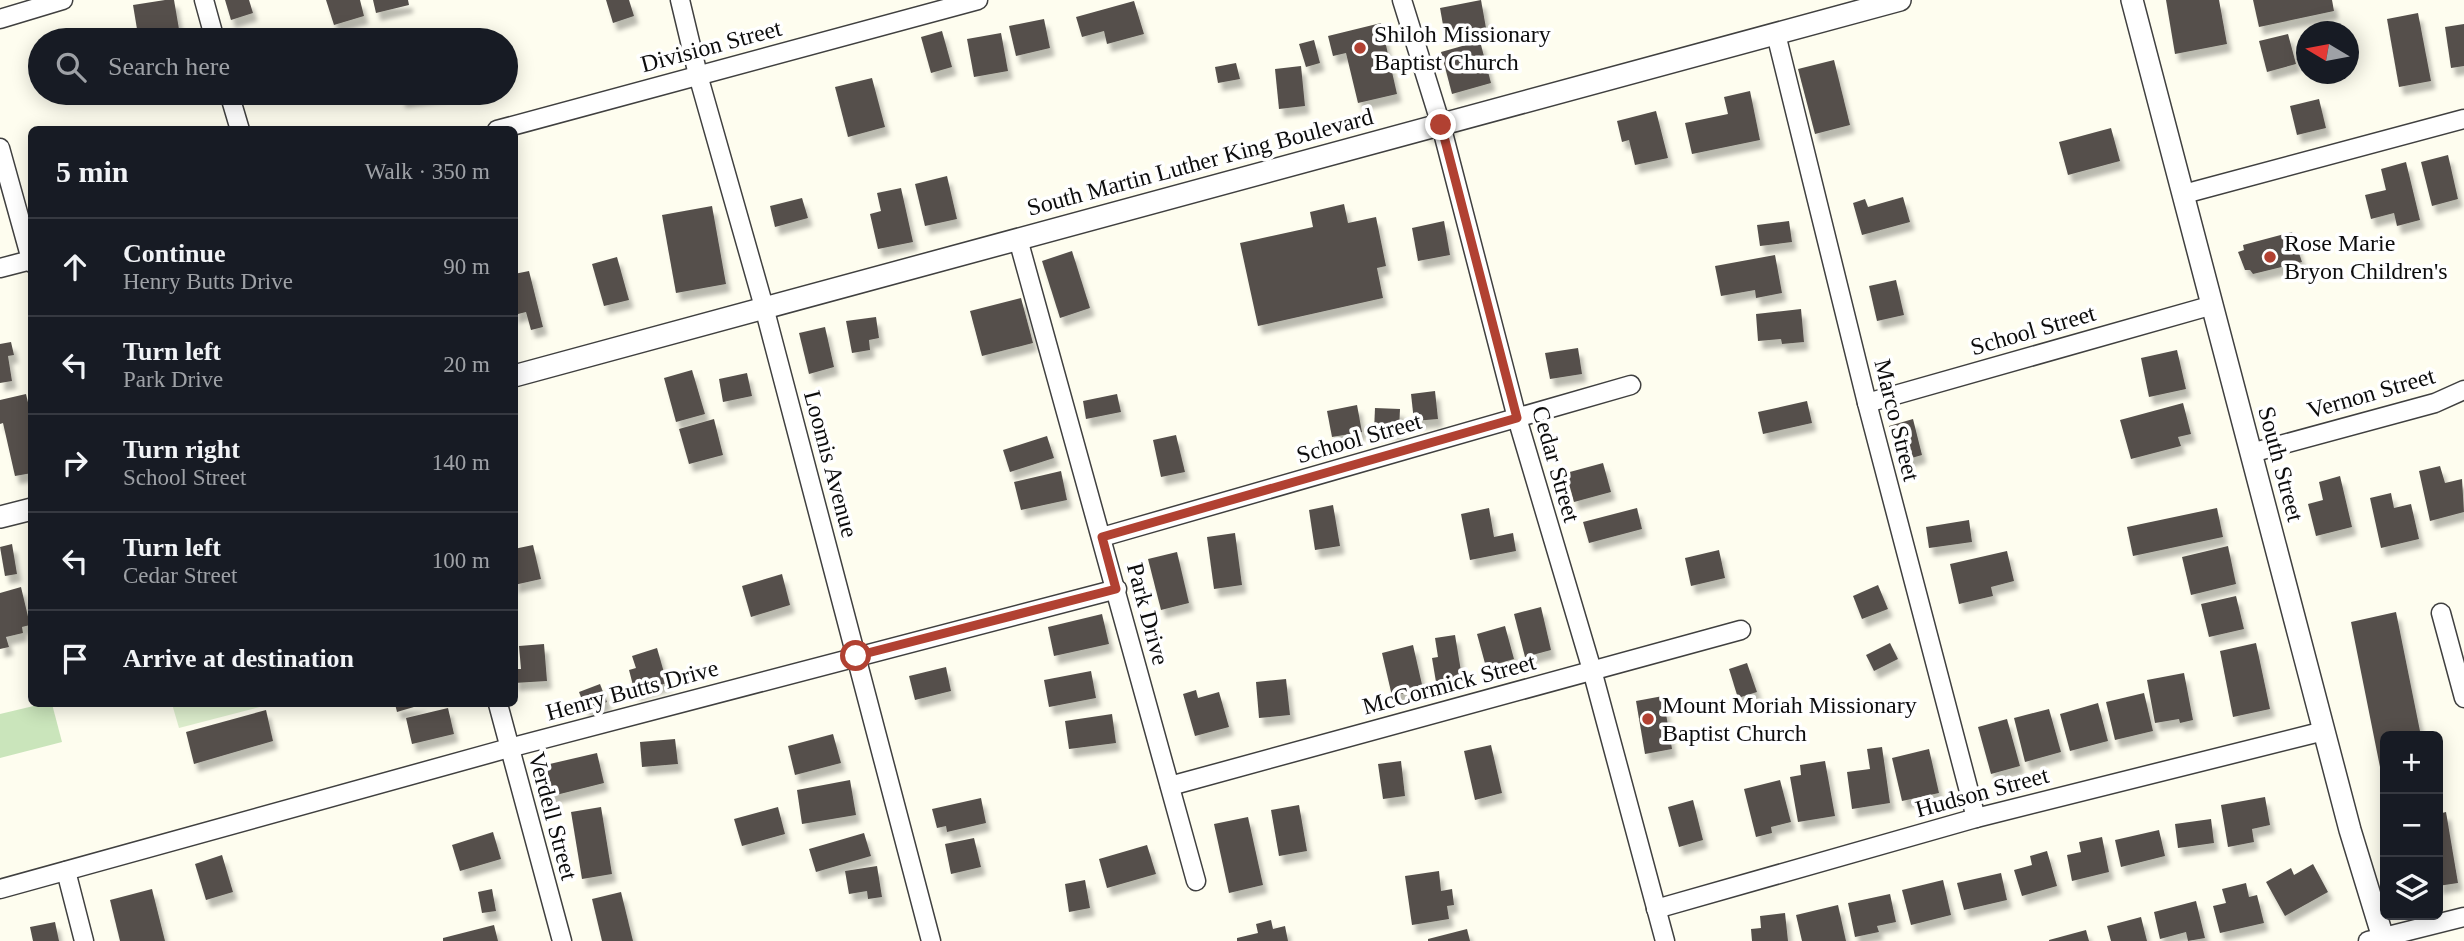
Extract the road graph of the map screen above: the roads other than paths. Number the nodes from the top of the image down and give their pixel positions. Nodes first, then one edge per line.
1 (63, 0) edge
2 (204, 0) edge
3 (680, 0) edge
4 (978, 0) edge
5 (1402, 0) edge
6 (1900, 0) edge
7 (2132, 0) edge
8 (0, 19) edge
9 (212, 28) edge
10 (1776, 34) junction
11 (698, 75) junction
12 (233, 105) edge
13 (2464, 119) edge
14 (1441, 125) junction
15 (239, 126) edge
16 (512, 126) edge
17 (0, 148) edge
18 (2184, 194) junction
19 (1018, 239) junction
20 (28, 251) edge
21 (28, 263) edge
22 (0, 268) edge
23 (2213, 304) junction
24 (764, 307) junction
25 (518, 375) edge
26 (1631, 385) dead end
27 (2464, 390) edge
28 (1867, 404) junction
29 (1517, 418) junction
30 (2251, 453) junction
31 (28, 510) edge
32 (0, 517) edge
33 (1102, 537) junction
34 (1116, 589) junction
35 (2441, 613) dead end
36 (1741, 630) dead end
37 (856, 656) junction
38 (1592, 670) junction
39 (2464, 698) edge
40 (499, 707) edge
41 (2324, 731) junction
42 (509, 748) junction
43 (1170, 786) junction
44 (1976, 818) junction
45 (65, 871) junction
46 (1196, 881) dead end
47 (0, 889) edge
48 (1656, 909) junction
49 (2464, 917) edge
50 (2378, 940) edge
51 (84, 941) edge
52 (562, 941) edge
53 (931, 941) edge
54 (1665, 941) edge

1 - 8 street
2 - 9 street
3 - 11 street, Loomis Avenue
4 - 11 street, Division Street
5 - 14 street, Cedar Street
6 - 10 street, South Martin Luther King Boulevard
7 - 18 street, South Street
10 - 14 street, South Martin Luther King Boulevard
10 - 28 street, Marco Street
11 - 16 street, Division Street
11 - 24 street, Loomis Avenue
12 - 15 street
13 - 18 street
14 - 19 street, South Martin Luther King Boulevard
14 - 29 street, Cedar Street
17 - 20 street
18 - 23 street, South Street
19 - 24 street, South Martin Luther King Boulevard
19 - 33 street, Park Drive
21 - 22 street
23 - 28 street, School Street
23 - 30 street, South Street
24 - 25 street, South Martin Luther King Boulevard
24 - 37 street, Loomis Avenue
26 - 29 street, School Street
27 - 30 street, Vernon Street
28 - 44 street, Marco Street
29 - 33 street, School Street
29 - 38 street, Cedar Street
30 - 41 street, South Street
31 - 32 street
33 - 34 street, Park Drive
34 - 37 street, Henry Butts Drive
34 - 43 street, Park Drive
35 - 39 street
36 - 38 street, McCormick Street
37 - 42 street, Henry Butts Drive
37 - 53 street, Loomis Avenue
38 - 43 street, McCormick Street
38 - 48 street, Cedar Street
40 - 42 street, Verdell Street
41 - 44 street, Hudson Street
41 - 50 street, South Street
42 - 45 street, Henry Butts Drive
42 - 52 street, Verdell Street
43 - 46 street, Park Drive
44 - 48 street, Hudson Street
45 - 47 street, Henry Butts Drive
45 - 51 street
48 - 54 street, Cedar Street
49 - 50 street

